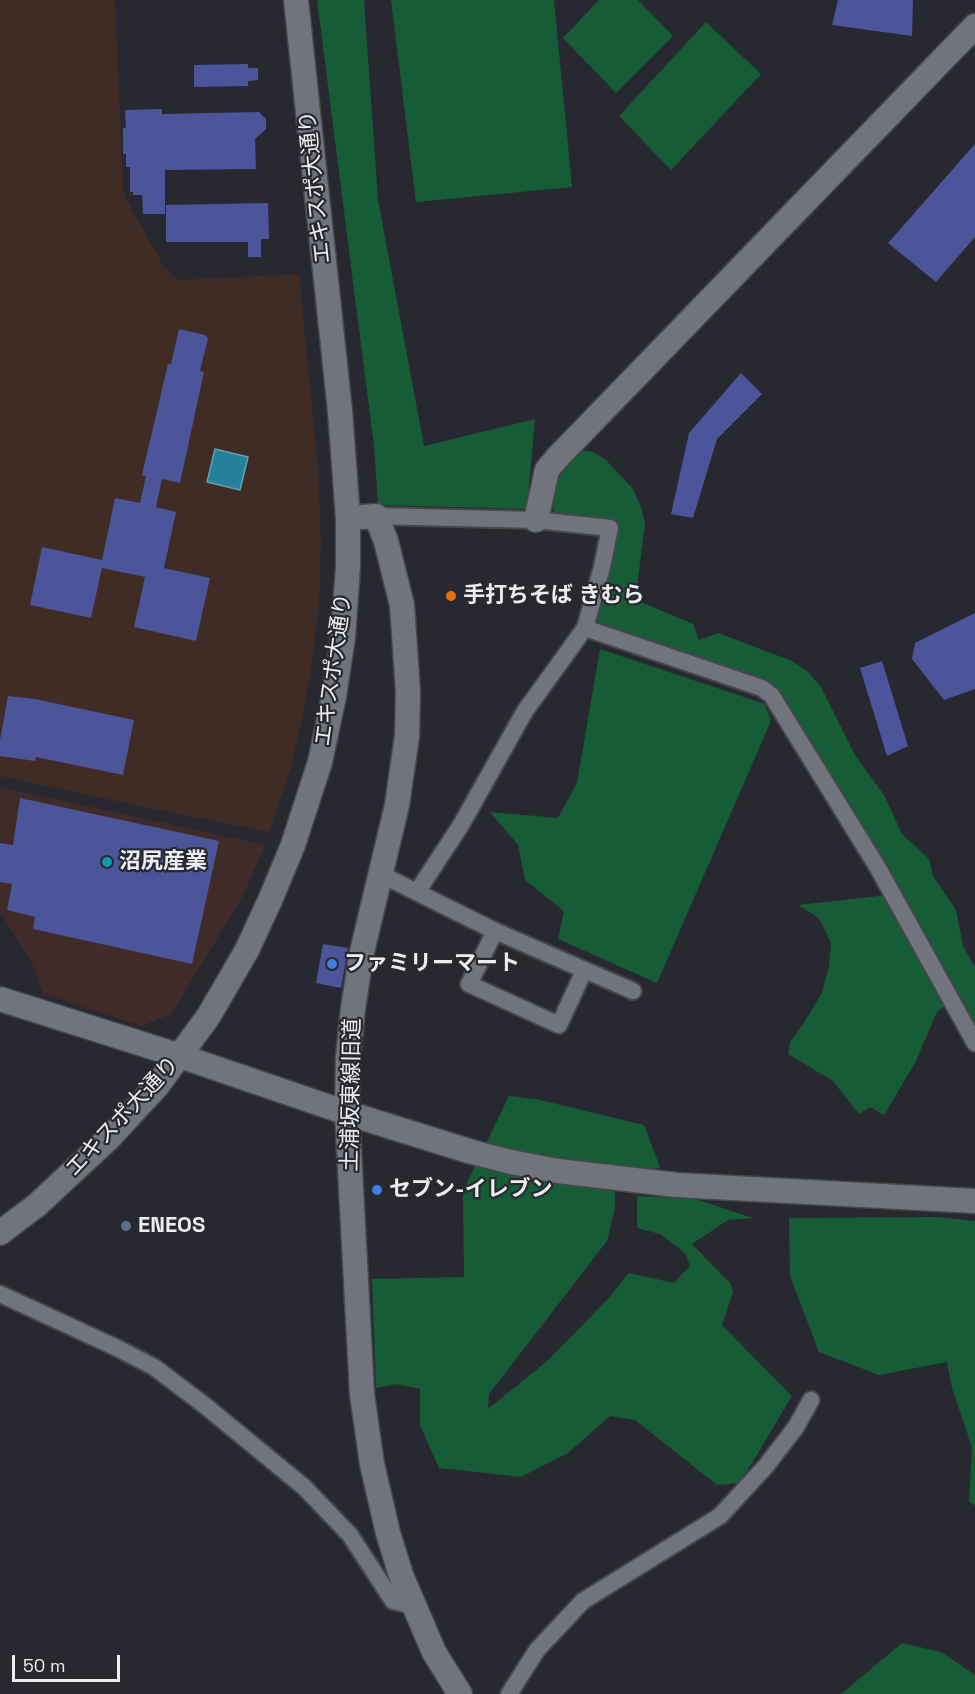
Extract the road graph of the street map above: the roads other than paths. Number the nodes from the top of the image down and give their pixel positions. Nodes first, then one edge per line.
1 (296, 0) edge
2 (975, 26) edge
3 (376, 516) junction
4 (348, 518) junction
5 (536, 520) junction
6 (585, 628) junction
7 (380, 874) junction
8 (417, 892) junction
9 (495, 931) junction
10 (584, 971) junction
11 (633, 991) dead end
12 (0, 999) edge
13 (975, 1042) edge
14 (180, 1056) junction
15 (347, 1113) junction
16 (975, 1201) edge
17 (0, 1233) edge
18 (0, 1294) edge
19 (811, 1400) dead end
20 (414, 1606) junction
21 (460, 1694) edge
22 (509, 1694) edge

1 - 4 street, エキスポ大通り
2 - 5 street
3 - 4 street
3 - 5 street
3 - 7 street, 土浦坂東線旧道
4 - 14 street, エキスポ大通り
5 - 6 street
6 - 8 street
6 - 13 street
7 - 8 street
7 - 15 street, 土浦坂東線旧道
8 - 9 street
9 - 10 street
9 - 10 street
10 - 11 street
12 - 14 street
14 - 15 street
14 - 17 street, エキスポ大通り
15 - 16 street
15 - 20 street, 土浦坂東線旧道
18 - 20 street
19 - 22 street
20 - 21 street, 土浦坂東線旧道

